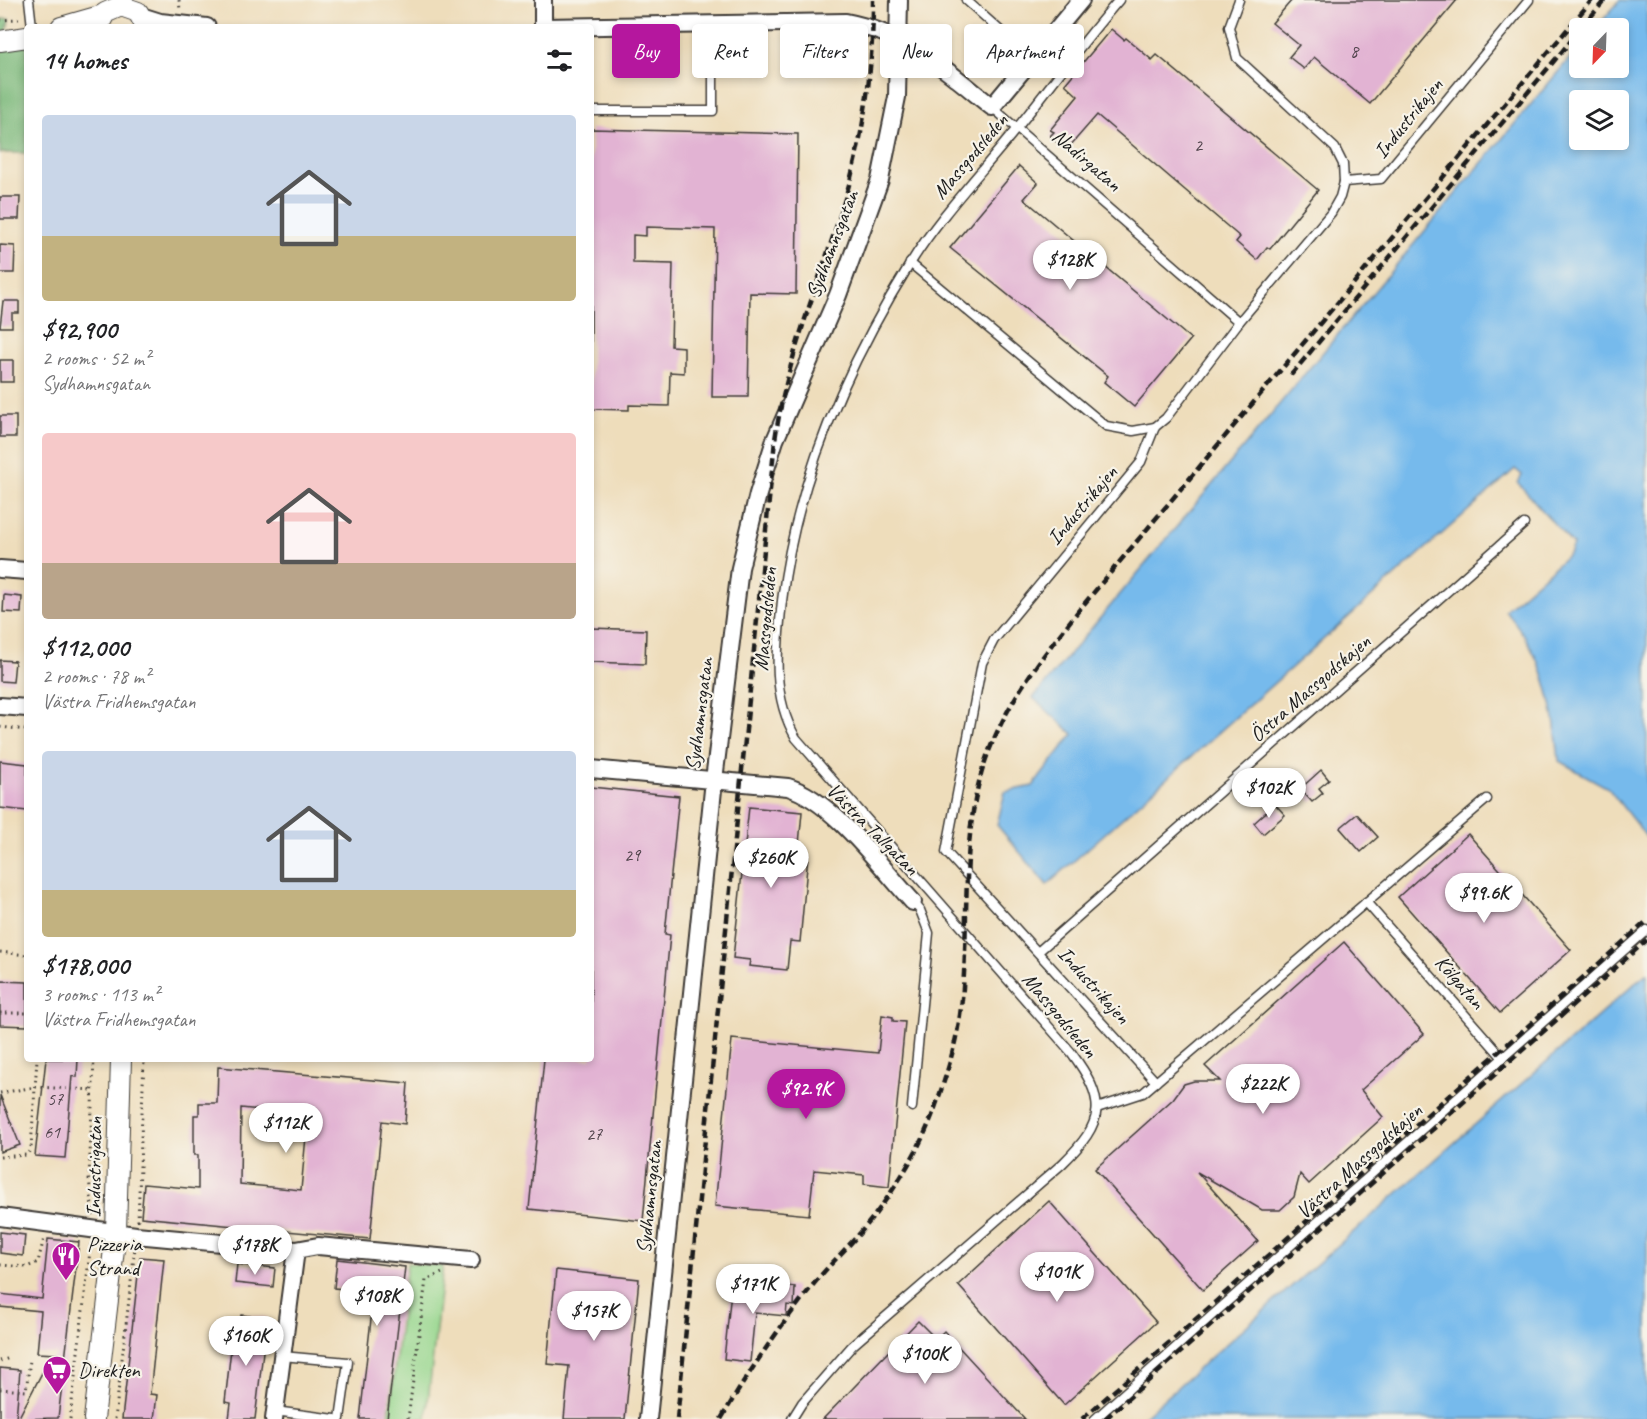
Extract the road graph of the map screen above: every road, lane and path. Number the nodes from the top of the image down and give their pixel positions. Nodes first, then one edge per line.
1 (29, 0) edge
2 (543, 0) edge
3 (899, 0) edge
4 (966, 0) edge
5 (1081, 0) edge
6 (1239, 0) edge
7 (1528, 0) edge
8 (1116, 1) edge
9 (104, 14) edge
10 (140, 14) edge
11 (0, 20) edge
12 (30, 24) edge
13 (72, 24) edge
14 (179, 24) edge
15 (544, 24) edge
16 (692, 24) edge
17 (713, 24) edge
18 (899, 24) edge
19 (993, 24) edge
20 (1061, 24) edge
21 (24, 26) edge
22 (594, 27) edge
23 (24, 30) edge
24 (880, 30) edge
25 (0, 40) edge
26 (952, 74) edge
27 (713, 78) edge
28 (898, 78) edge
29 (1016, 78) edge
30 (992, 107) junction
31 (594, 111) edge
32 (1017, 129) junction
33 (1344, 182) junction
34 (910, 263) junction
35 (1239, 322) junction
36 (1155, 427) junction
37 (1524, 524) dead end
38 (0, 569) edge
39 (24, 571) edge
40 (0, 706) edge
41 (24, 708) edge
42 (0, 727) edge
43 (24, 730) edge
44 (594, 769) edge
45 (714, 780) junction
46 (1487, 799) dead end
47 (913, 902) joint
48 (1366, 902) junction
49 (1647, 930) edge
50 (1039, 951) junction
51 (0, 952) edge
52 (24, 955) edge
53 (0, 1013) edge
54 (24, 1013) edge
55 (1503, 1058) junction
56 (37, 1062) edge
57 (121, 1062) edge
58 (1156, 1082) junction
59 (36, 1087) junction
60 (92, 1090) dead end
61 (0, 1093) edge
62 (912, 1107) dead end
63 (1097, 1108) junction
64 (0, 1157) edge
65 (0, 1217) edge
66 (45, 1222) junction
67 (116, 1232) junction
68 (296, 1250) junction
69 (471, 1260) dead end
70 (0, 1265) edge
71 (444, 1272) dead end
72 (282, 1356) junction
73 (10, 1358) dead end
74 (30, 1360) dead end
75 (0, 1361) edge
76 (0, 1389) edge
77 (275, 1415) edge
78 (94, 1419) edge
79 (335, 1419) edge
80 (340, 1419) edge
81 (408, 1419) edge
82 (648, 1419) edge
83 (792, 1419) edge
84 (1095, 1419) edge

1 - 12 lane
2 - 15 street
3 - 18 street, Sydhamnsgatan
4 - 19 lane
5 - 20 street
6 - 33 lane
7 - 33 lane, Industrikajen
8 - 32 lane, Massgodsleden
9 - 10 street
9 - 13 street
10 - 14 street
11 - 21 path
16 - 22 street, Nadirgatan
17 - 24 street, Nadirgatan
23 - 25 street
26 - 30 street, Nadirgatan
27 - 31 lane
28 - 45 street, Sydhamnsgatan
29 - 30 street
30 - 32 lane, Nadirgatan
32 - 34 lane, Massgodsleden
32 - 35 lane, Nadirgatan
33 - 35 lane, Industrikajen
34 - 36 lane
34 - 63 lane, Massgodsleden
35 - 36 lane, Industrikajen
36 - 50 lane, Industrikajen
37 - 50 lane, Östra Massgodskajen
38 - 39 street
40 - 41 street
42 - 43 path
44 - 45 street, Västra Tallgatan
45 - 47 street, Västra Tallgatan
45 - 82 street, Sydhamnsgatan
46 - 48 lane
47 - 62 lane, Västra Tallgatan
48 - 55 lane, Kölgatan
48 - 58 lane
49 - 55 lane, Västra Massgodskajen
50 - 58 lane, Industrikajen
51 - 52 path
53 - 54 path
55 - 84 lane, Västra Massgodskajen
56 - 59 path
57 - 67 street, Industrigatan
58 - 63 lane
59 - 60 path
59 - 61 path
59 - 64 path
63 - 83 lane
65 - 66 street
66 - 67 street
66 - 70 path
67 - 68 street
67 - 78 street, Industrigatan
68 - 69 street
68 - 72 street
71 - 81 path
72 - 77 street
72 - 80 lane
73 - 75 path
74 - 76 path
77 - 79 lane

